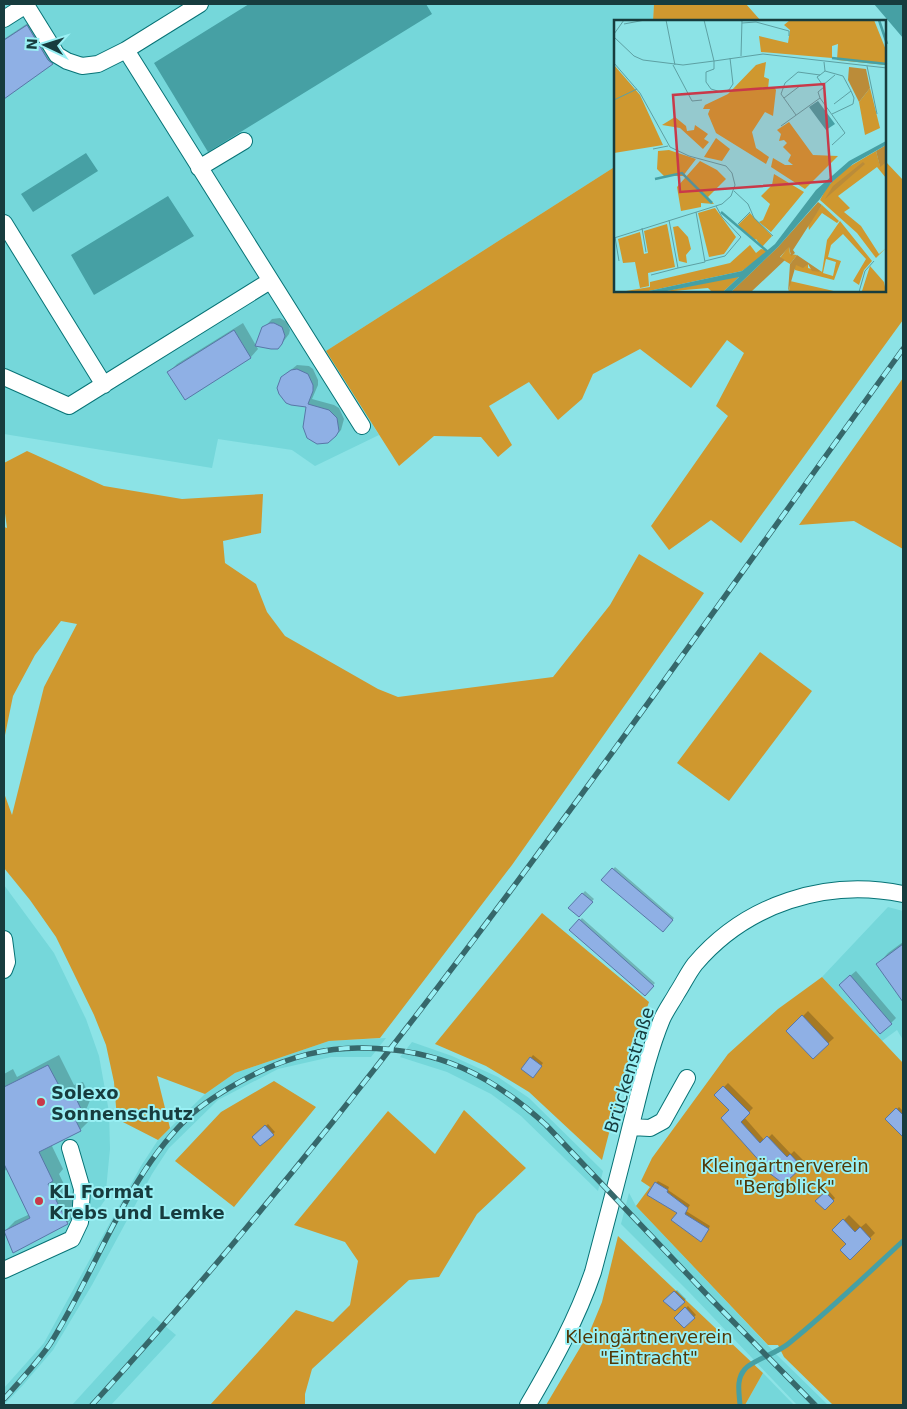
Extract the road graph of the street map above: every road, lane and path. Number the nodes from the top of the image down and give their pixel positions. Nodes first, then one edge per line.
1 (200, 4) edge
2 (5, 15) edge
3 (126, 50) junction
4 (244, 141) dead end
5 (199, 168) junction
6 (4, 223) edge
7 (270, 281) junction
8 (4, 377) edge
9 (104, 384) junction
10 (362, 426) dead end
11 (903, 894) edge
12 (4, 939) edge
13 (4, 970) edge
14 (687, 1078) dead end
15 (631, 1127) junction
16 (70, 1148) dead end
17 (4, 1270) edge
18 (528, 1405) edge

1 - 3 street
2 - 3 street
3 - 5 street
4 - 5 street
5 - 7 street
6 - 9 street
7 - 9 street
7 - 10 street
8 - 9 street
11 - 15 street, Brückenstraße
12 - 13 street
14 - 15 street
15 - 18 street, Brückenstraße
16 - 17 street

